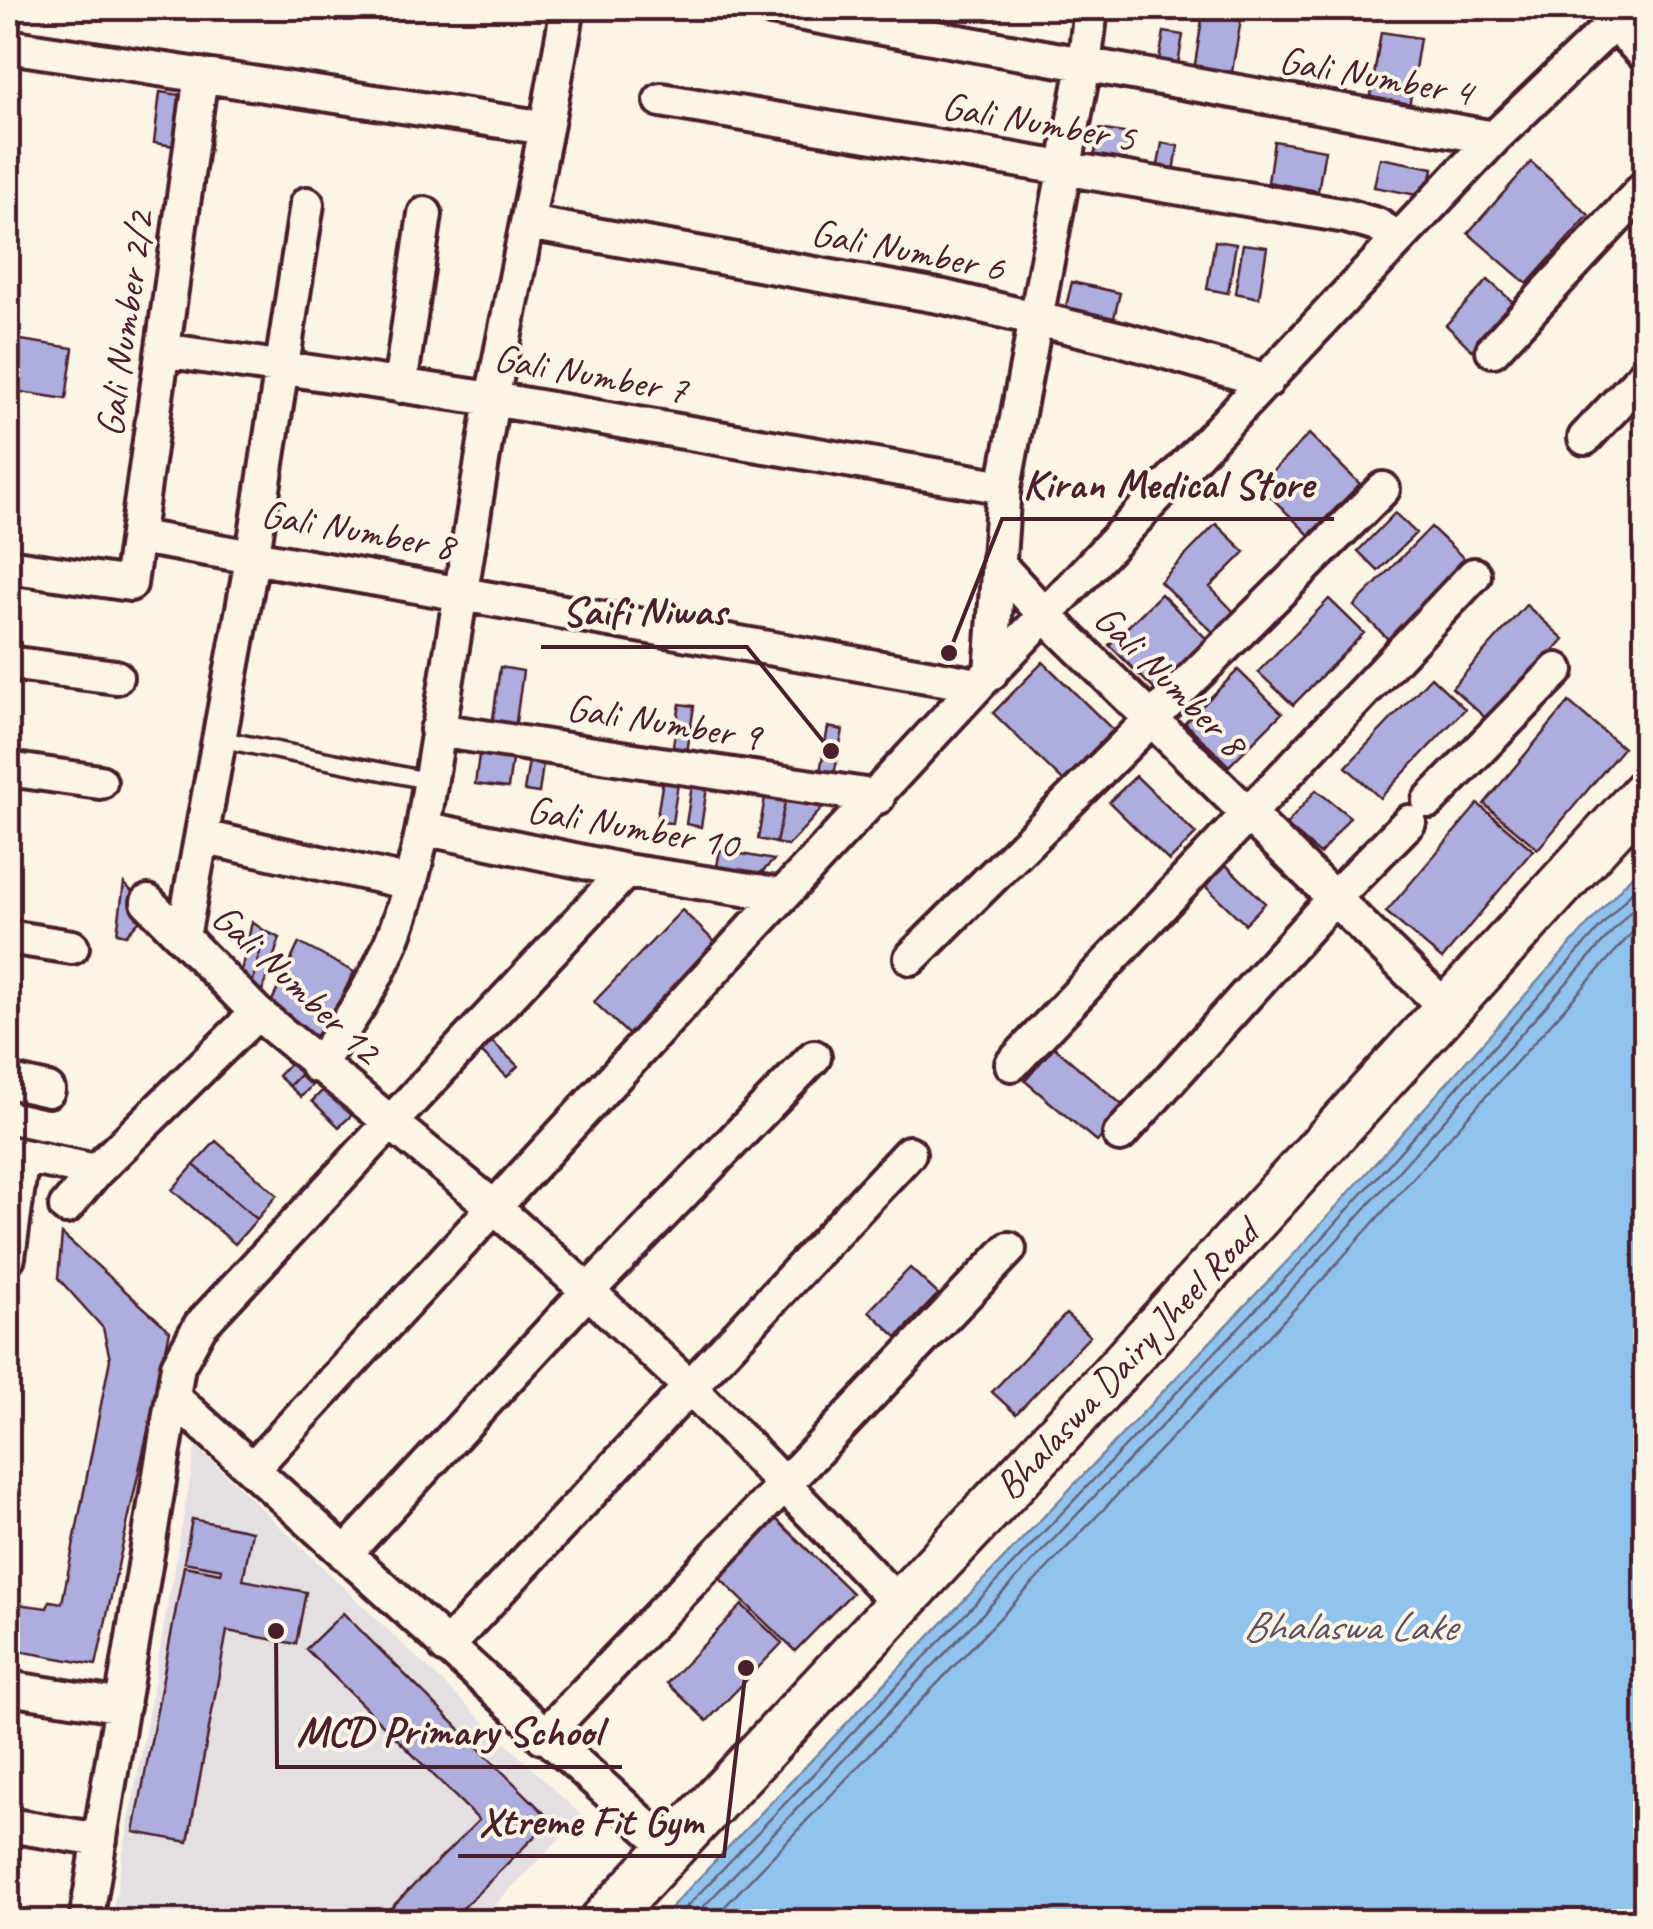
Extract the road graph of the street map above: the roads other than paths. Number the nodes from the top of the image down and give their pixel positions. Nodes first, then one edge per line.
1 (568, 8) edge
2 (771, 8) edge
3 (1091, 8) edge
4 (1605, 16) edge
5 (8, 46) edge
6 (1646, 56) edge
7 (1084, 66) junction
8 (201, 75) junction
9 (662, 100) dead end
10 (546, 128) junction
11 (1494, 138) junction
12 (1064, 169) junction
13 (1646, 186) edge
14 (307, 204) dead end
15 (425, 214) dead end
16 (528, 223) junction
17 (1398, 238) junction
18 (1034, 317) junction
19 (163, 350) junction
20 (1493, 350) dead end
21 (284, 368) junction
22 (1646, 373) edge
23 (1267, 381) junction
24 (400, 386) junction
25 (492, 400) junction
26 (1585, 438) dead end
27 (1004, 487) junction
28 (1382, 489) dead end
29 (139, 537) junction
30 (253, 554) junction
31 (999, 565) junction
32 (8, 566) edge
33 (1474, 575) dead end
34 (461, 590) junction
35 (1044, 615) junction
36 (8, 663) edge
37 (1558, 670) dead end
38 (116, 677) dead end
39 (984, 679) junction
40 (1150, 718) junction
41 (437, 730) junction
42 (220, 740) junction
43 (8, 770) edge
44 (430, 781) junction
45 (100, 782) dead end
46 (1646, 791) edge
47 (878, 797) junction
48 (1244, 814) junction
49 (422, 828) junction
50 (202, 836) junction
51 (626, 872) junction
52 (411, 883) junction
53 (782, 895) junction
54 (1333, 899) junction
55 (148, 902) dead end
56 (8, 937) edge
57 (184, 937) junction
58 (72, 946) dead end
59 (911, 958) dead end
60 (1444, 1007) junction
61 (256, 1013) junction
62 (814, 1057) dead end
63 (1012, 1064) dead end
64 (317, 1066) junction
65 (8, 1082) edge
66 (48, 1090) dead end
67 (392, 1122) junction
68 (1120, 1136) dead end
69 (909, 1153) dead end
70 (15, 1154) edge
71 (96, 1170) junction
72 (66, 1208) dead end
73 (495, 1208) junction
74 (1009, 1249) dead end
75 (8, 1257) edge
76 (588, 1290) junction
77 (691, 1388) junction
78 (173, 1397) junction
79 (254, 1467) junction
80 (781, 1483) junction
81 (345, 1554) junction
82 (899, 1604) junction
83 (446, 1647) junction
84 (8, 1688) edge
85 (124, 1706) junction
86 (543, 1737) junction
87 (8, 1825) edge
88 (100, 1840) junction
89 (672, 1850) junction
90 (86, 1922) edge
91 (602, 1922) edge

1 - 10 street
2 - 7 street, Gali Number 4
3 - 7 street
4 - 6 street
4 - 11 street
5 - 8 street
7 - 11 street, Gali Number 4
7 - 12 street
8 - 10 street
8 - 19 street, Gali Number 2/2
9 - 12 street, Gali Number 5
10 - 16 street
11 - 17 street
12 - 17 street, Gali Number 5
12 - 18 street
13 - 20 street
14 - 21 street
15 - 24 street
16 - 18 street, Gali Number 6
16 - 25 street
17 - 23 street
18 - 23 street, Gali Number 6
18 - 27 street
19 - 21 street, Gali Number 7
19 - 29 street, Gali Number 2/2
21 - 24 street, Gali Number 7
21 - 30 street
22 - 26 street
23 - 35 street
24 - 25 street, Gali Number 7
25 - 27 street, Gali Number 7
25 - 34 street
27 - 31 street
28 - 40 street
29 - 30 street, Gali Number 8
29 - 32 street, Gali Number 2/2
30 - 34 street, Gali Number 8
30 - 42 street
31 - 35 street
31 - 39 street
33 - 48 street
34 - 39 street, Gali Number 8
34 - 41 street
35 - 39 street, Gali Number 8
35 - 40 street, Gali Number 8
36 - 38 street
37 - 54 street
39 - 47 street, Gali Number 10
40 - 48 street, Gali Number 8
40 - 59 street
41 - 44 street
41 - 47 street, Gali Number 9
42 - 44 lane
42 - 50 street
43 - 45 street
44 - 49 street
46 - 60 street, Bhalaswa Dairy Jheel Road
47 - 53 street, Gali Number 10
48 - 54 street, Gali Number 8
48 - 63 street
49 - 51 street, Gali Number 10
49 - 52 street
50 - 52 street
50 - 57 street
51 - 53 street, Gali Number 10
51 - 67 street
52 - 64 street
53 - 73 street
54 - 60 street, Gali Number 8
54 - 68 street
55 - 57 street, Gali Number 12
56 - 58 street
57 - 61 street, Gali Number 12
60 - 82 street, Bhalaswa Dairy Jheel Road
61 - 64 street, Gali Number 12
61 - 71 street
62 - 76 street
64 - 67 street, Gali Number 12
65 - 66 street
67 - 73 street, Gali Number 12
67 - 78 street
69 - 77 street
70 - 71 street
70 - 75 street
71 - 72 street
73 - 76 street, Gali Number 12
73 - 79 street
74 - 80 street
76 - 77 street, Gali Number 12
76 - 81 street
77 - 80 street, Gali Number 12
77 - 83 street
78 - 79 street
78 - 85 street
79 - 81 street
80 - 82 street, Gali Number 12
80 - 86 street
81 - 83 street
82 - 89 street, Bhalaswa Dairy Jheel Road
83 - 86 street
84 - 85 street
85 - 88 street
86 - 89 street
87 - 88 street
88 - 90 street
89 - 91 street, Bhalaswa Dairy Jheel Road

